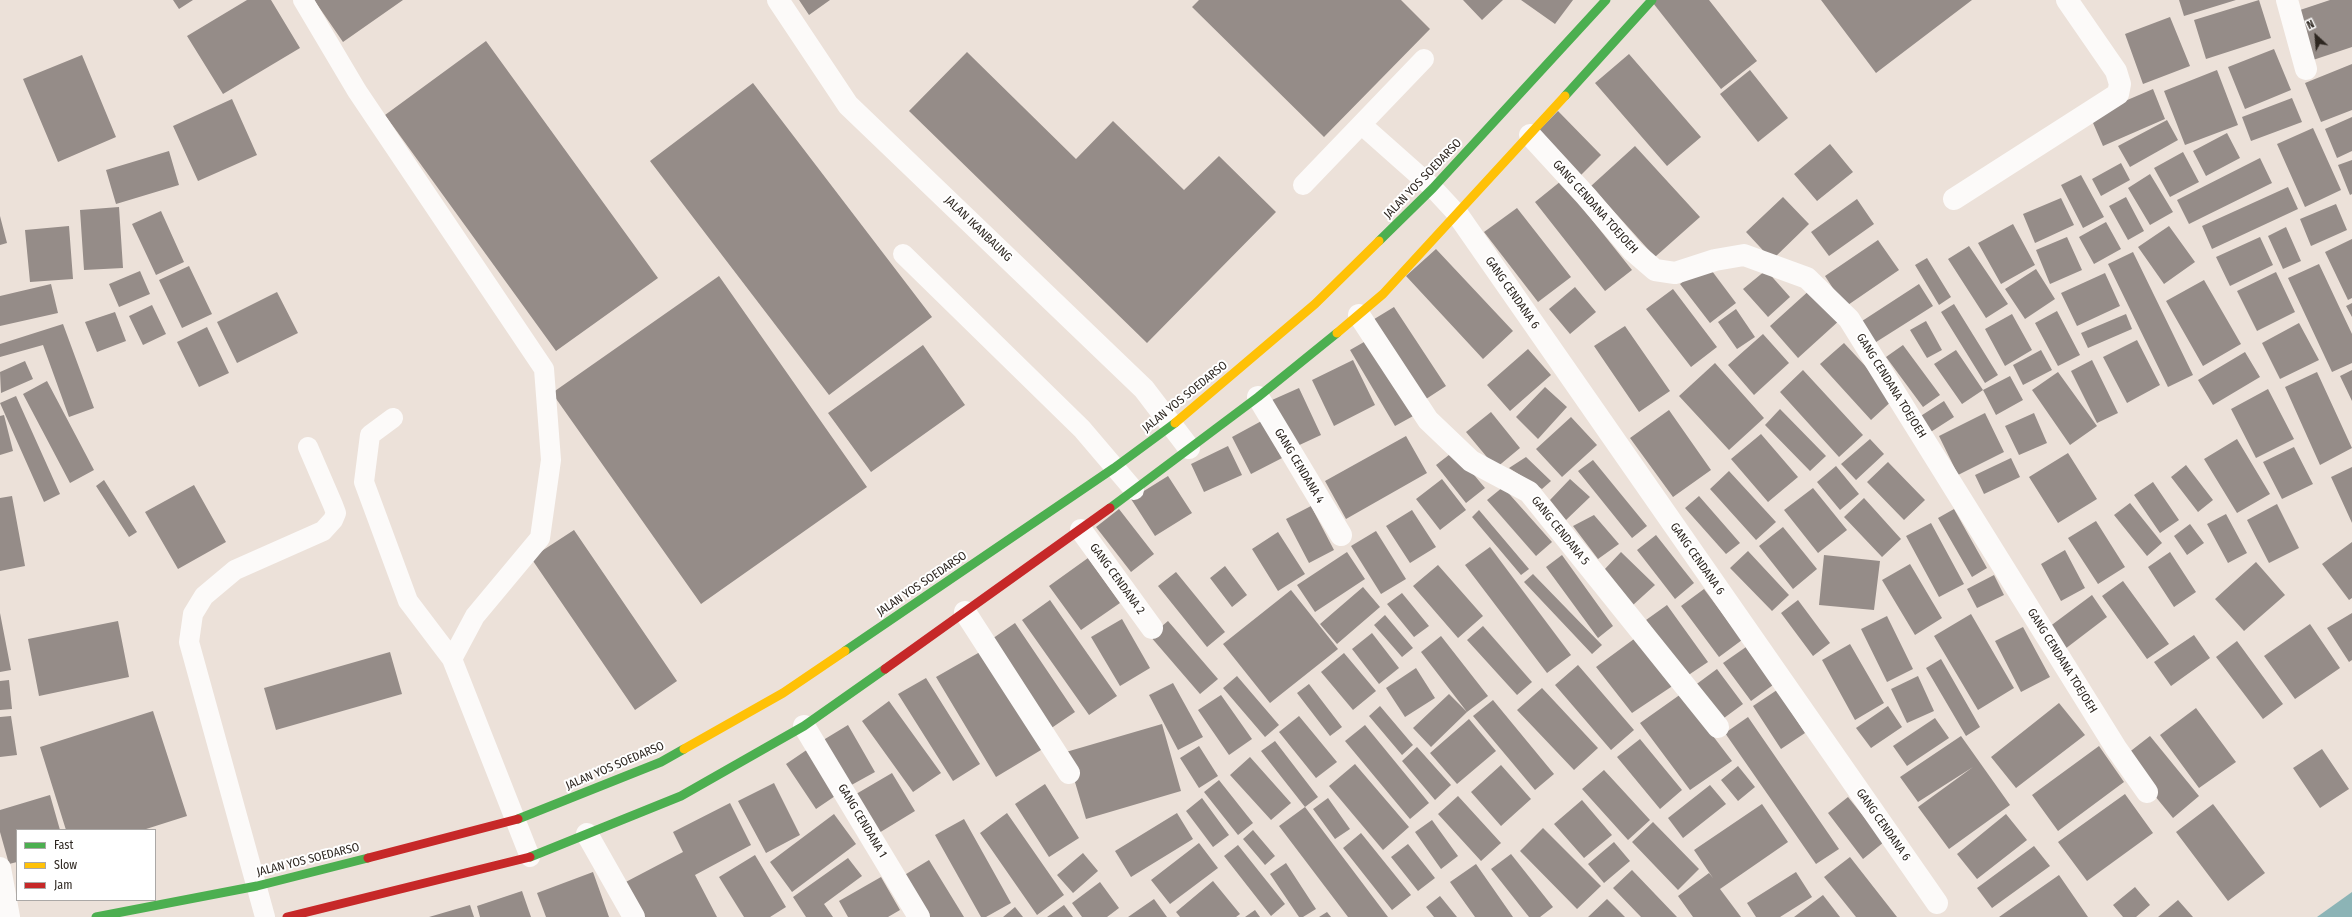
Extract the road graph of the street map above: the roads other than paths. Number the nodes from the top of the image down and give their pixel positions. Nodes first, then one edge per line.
1 (303, 0) edge
2 (778, 0) edge
3 (1606, 0) edge
4 (1652, 0) edge
5 (2067, 0) edge
6 (2287, 0) edge
7 (1424, 58) dead end
8 (2306, 69) dead end
9 (1362, 125) junction
10 (1530, 135) junction
11 (1303, 185) dead end
12 (1433, 188) junction
13 (1954, 199) dead end
14 (1458, 215) junction
15 (903, 254) dead end
16 (1359, 315) junction
17 (1258, 397) junction
18 (393, 418) dead end
19 (1172, 425) junction
20 (308, 447) dead end
21 (1189, 448) junction
22 (1114, 468) junction
23 (1134, 490) junction
24 (1081, 530) junction
25 (1340, 535) dead end
26 (965, 612) junction
27 (1152, 628) dead end
28 (452, 659) junction
29 (804, 726) junction
30 (1718, 727) dead end
31 (1068, 773) dead end
32 (2147, 792) dead end
33 (514, 820) junction
34 (587, 834) junction
35 (530, 857) junction
36 (0, 868) edge
37 (257, 886) junction
38 (1937, 903) dead end
39 (9, 917) edge
40 (96, 917) edge
41 (265, 917) edge
42 (287, 917) edge
43 (634, 917) edge
44 (919, 917) edge

1 - 28 lane
2 - 19 street, JALAN IKANBAUNG
3 - 12 highway, JALAN YOS SOEDARSO
4 - 10 highway
5 - 13 street
6 - 8 street
7 - 9 lane
9 - 11 lane
9 - 12 lane
10 - 14 highway
10 - 32 street, GANG CENDANA TOEJOEH
12 - 14 lane
12 - 19 highway, JALAN YOS SOEDARSO
14 - 16 highway
14 - 38 street, GANG CENDANA 6
15 - 22 lane
16 - 17 highway
16 - 30 street, GANG CENDANA 5
17 - 21 highway
17 - 25 street, GANG CENDANA 4
18 - 28 lane
19 - 21 street, JALAN IKANBAUNG
19 - 22 highway, JALAN YOS SOEDARSO
20 - 37 lane
21 - 23 highway
22 - 23 lane
22 - 33 highway, JALAN YOS SOEDARSO
23 - 24 highway
24 - 26 highway
24 - 27 street, GANG CENDANA 2
26 - 29 highway
26 - 31 street
28 - 33 lane
29 - 34 highway
29 - 44 street, GANG CENDANA 1
33 - 35 lane
33 - 37 highway, JALAN YOS SOEDARSO
34 - 35 highway
34 - 43 street
35 - 42 highway
36 - 39 street
37 - 40 highway, JALAN YOS SOEDARSO
37 - 41 lane

